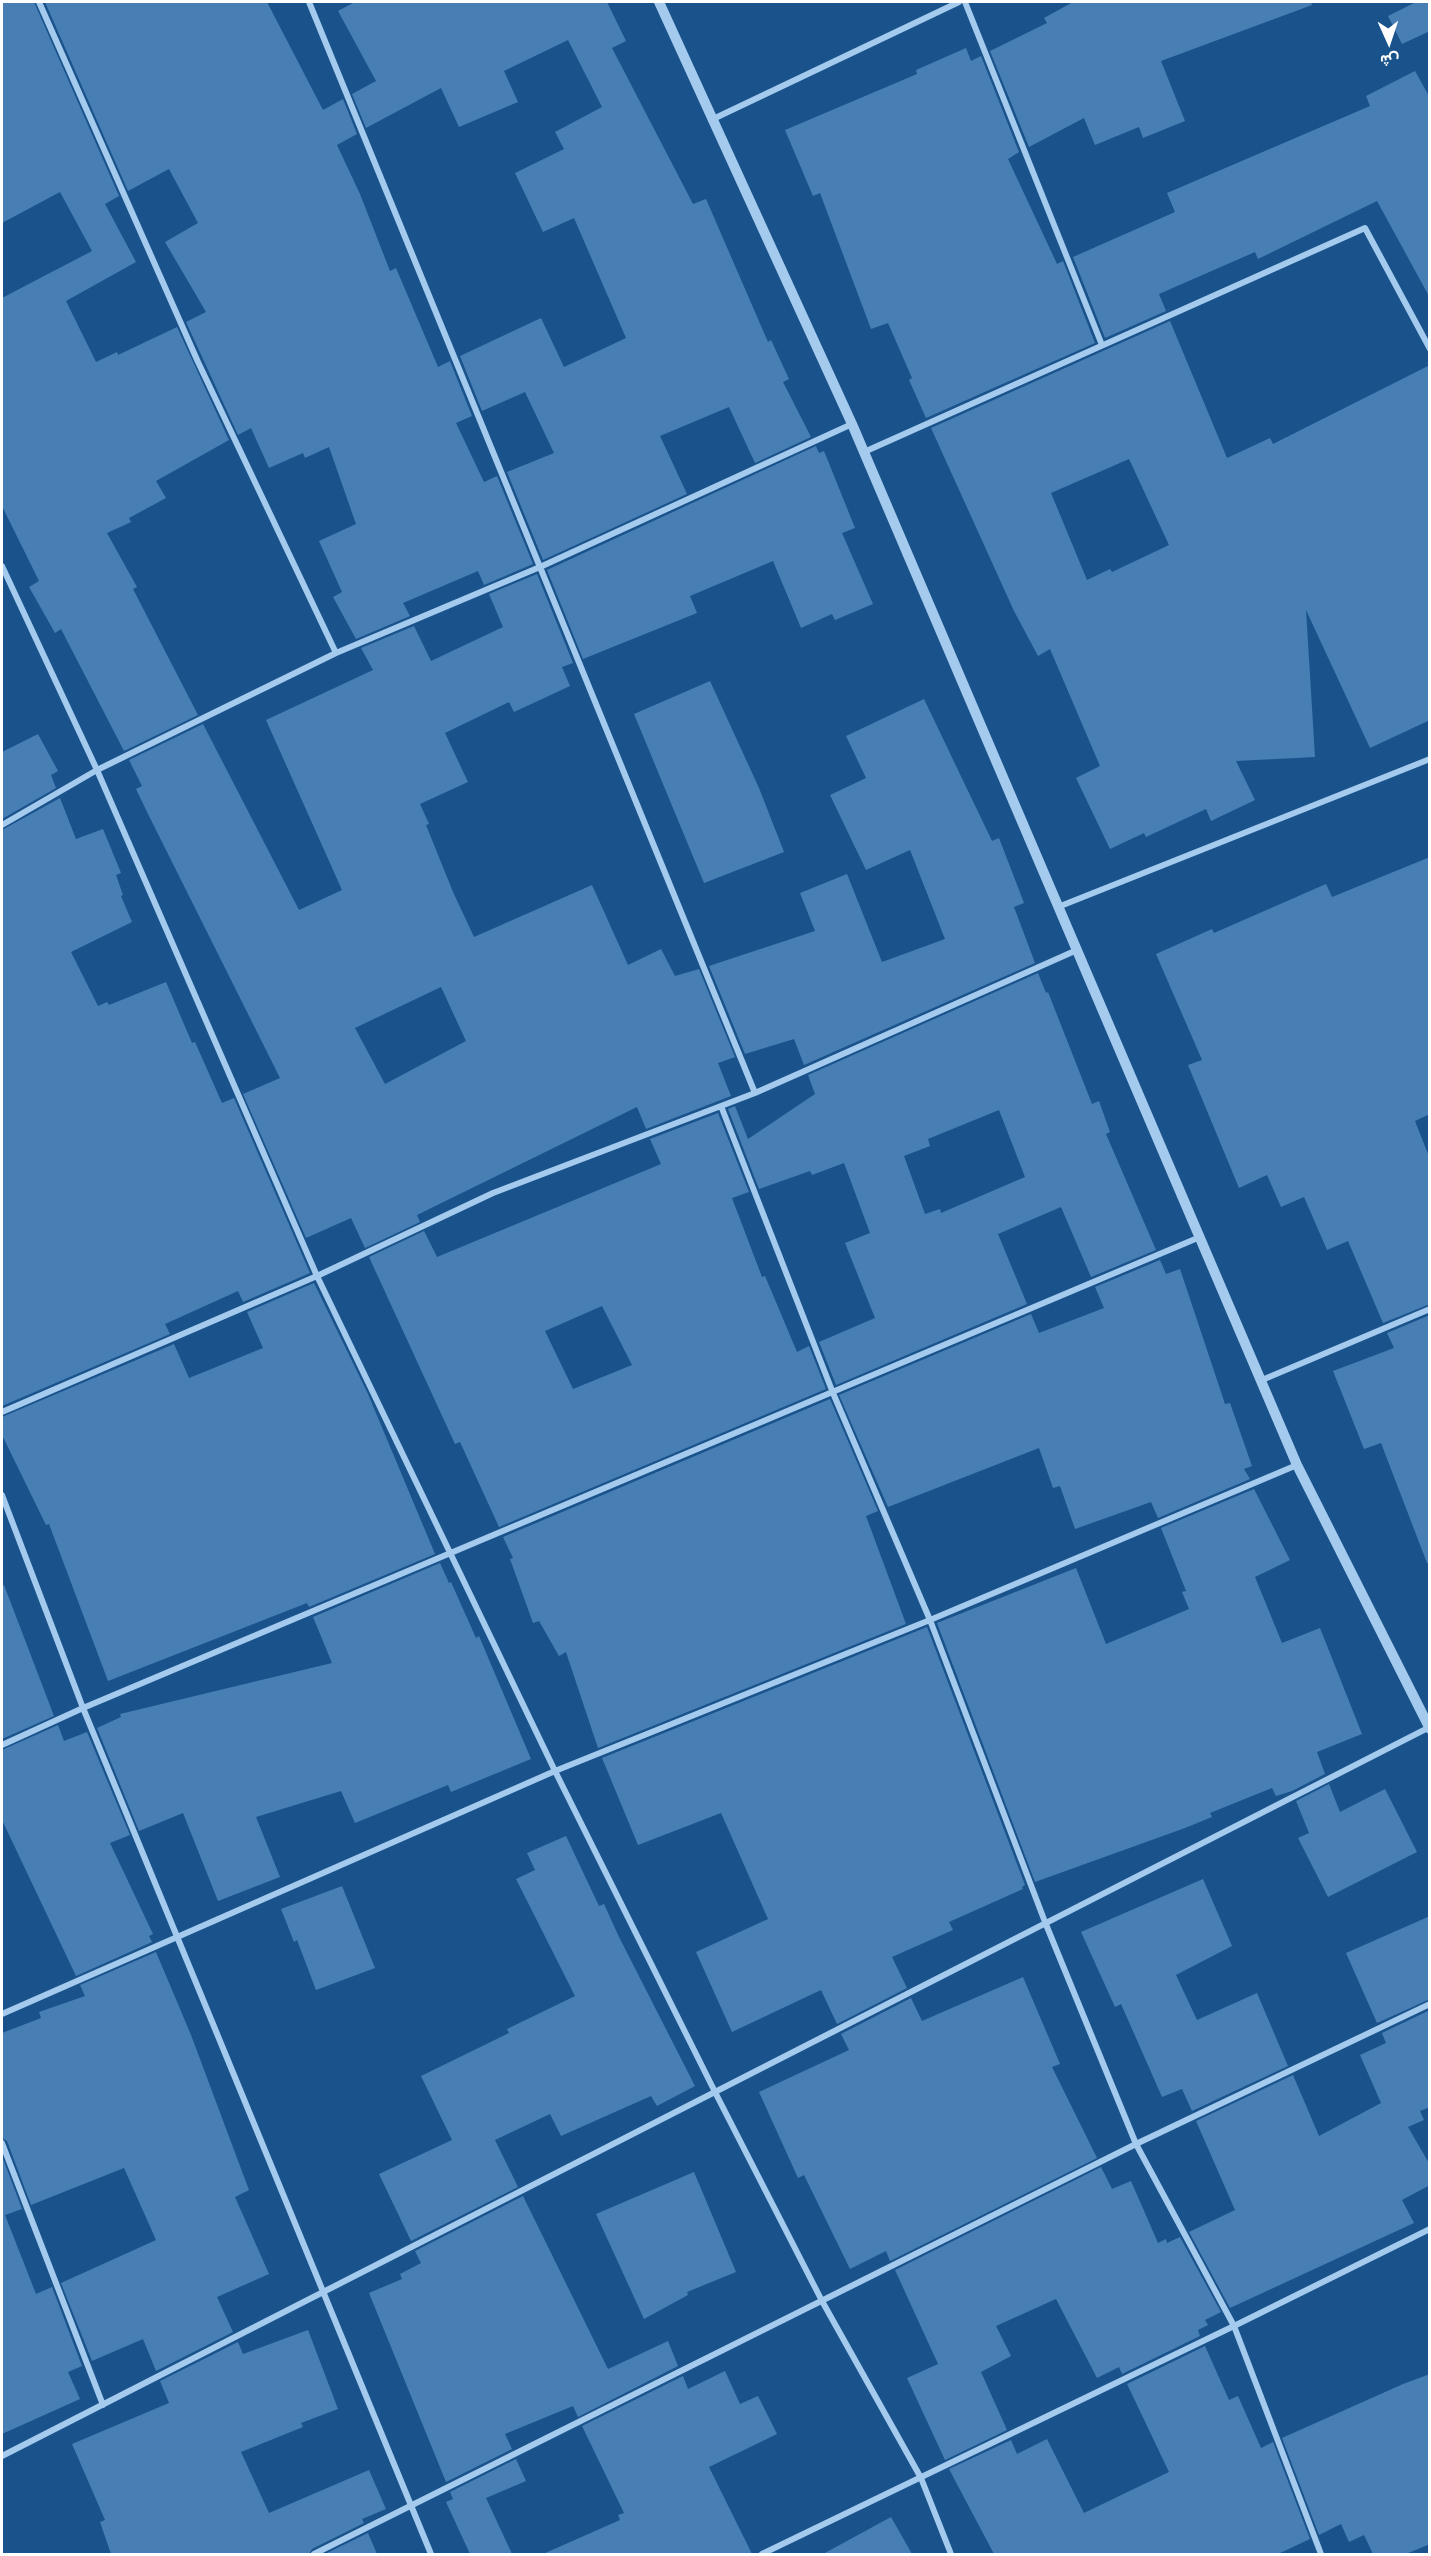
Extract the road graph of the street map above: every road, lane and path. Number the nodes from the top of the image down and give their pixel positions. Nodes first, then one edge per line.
1 (39, 2) edge
2 (309, 2) edge
3 (659, 2) edge
4 (959, 2) edge
5 (964, 2) edge
6 (711, 120) junction
7 (1102, 345) junction
8 (1430, 349) edge
9 (852, 424) junction
10 (864, 452) junction
11 (2, 566) edge
12 (540, 567) junction
13 (336, 653) junction
14 (1430, 759) edge
15 (98, 770) junction
16 (2, 825) edge
17 (1058, 907) junction
18 (1077, 950) junction
19 (755, 1093) junction
20 (721, 1106) junction
21 (1200, 1238) junction
22 (317, 1276) junction
23 (1430, 1309) edge
24 (1262, 1380) junction
25 (833, 1393) junction
26 (2, 1412) edge
27 (1297, 1466) junction
28 (2, 1495) edge
29 (452, 1554) junction
30 (930, 1620) junction
31 (83, 1708) junction
32 (1429, 1728) edge
33 (2, 1744) edge
34 (555, 1771) junction
35 (1045, 1922) junction
36 (177, 1936) junction
37 (1430, 2004) edge
38 (2, 2014) edge
39 (715, 2092) junction
40 (2, 2143) edge
41 (1136, 2144) junction
42 (1430, 2229) edge
43 (323, 2290) junction
44 (822, 2301) junction
45 (1234, 2326) junction
46 (103, 2405) junction
47 (2, 2456) edge
48 (921, 2478) junction
49 (411, 2507) junction
50 (314, 2554) edge
51 (431, 2554) edge
52 (762, 2554) edge
53 (951, 2554) edge
54 (1322, 2554) edge

1 - 13 street
2 - 12 street
3 - 6 street
4 - 6 street
5 - 7 street
6 - 9 street
7 - 8 street
7 - 10 street
9 - 10 street
9 - 12 street
10 - 17 street
11 - 15 street
12 - 13 street
12 - 19 street
13 - 15 street
14 - 17 street
15 - 16 street
15 - 22 street
17 - 18 street
18 - 19 street
18 - 21 street
19 - 20 street
20 - 22 street
20 - 25 street
21 - 24 street
21 - 25 street
22 - 26 street
22 - 29 street
23 - 24 street
24 - 27 street
25 - 29 street
25 - 30 street
27 - 30 street
27 - 32 street
28 - 31 street
29 - 31 street
29 - 34 street
30 - 34 street
30 - 35 street
31 - 33 street
31 - 36 street
32 - 35 street
34 - 36 street
34 - 39 street
35 - 39 street
35 - 41 street
36 - 38 street
36 - 43 street
37 - 41 street
39 - 43 street
39 - 44 street
40 - 46 street
41 - 44 street
41 - 45 street
42 - 45 street
43 - 46 street
43 - 49 street
44 - 48 street
44 - 49 street
45 - 48 street
45 - 54 street
46 - 47 street
48 - 52 street
48 - 53 street
49 - 50 street
49 - 51 street

